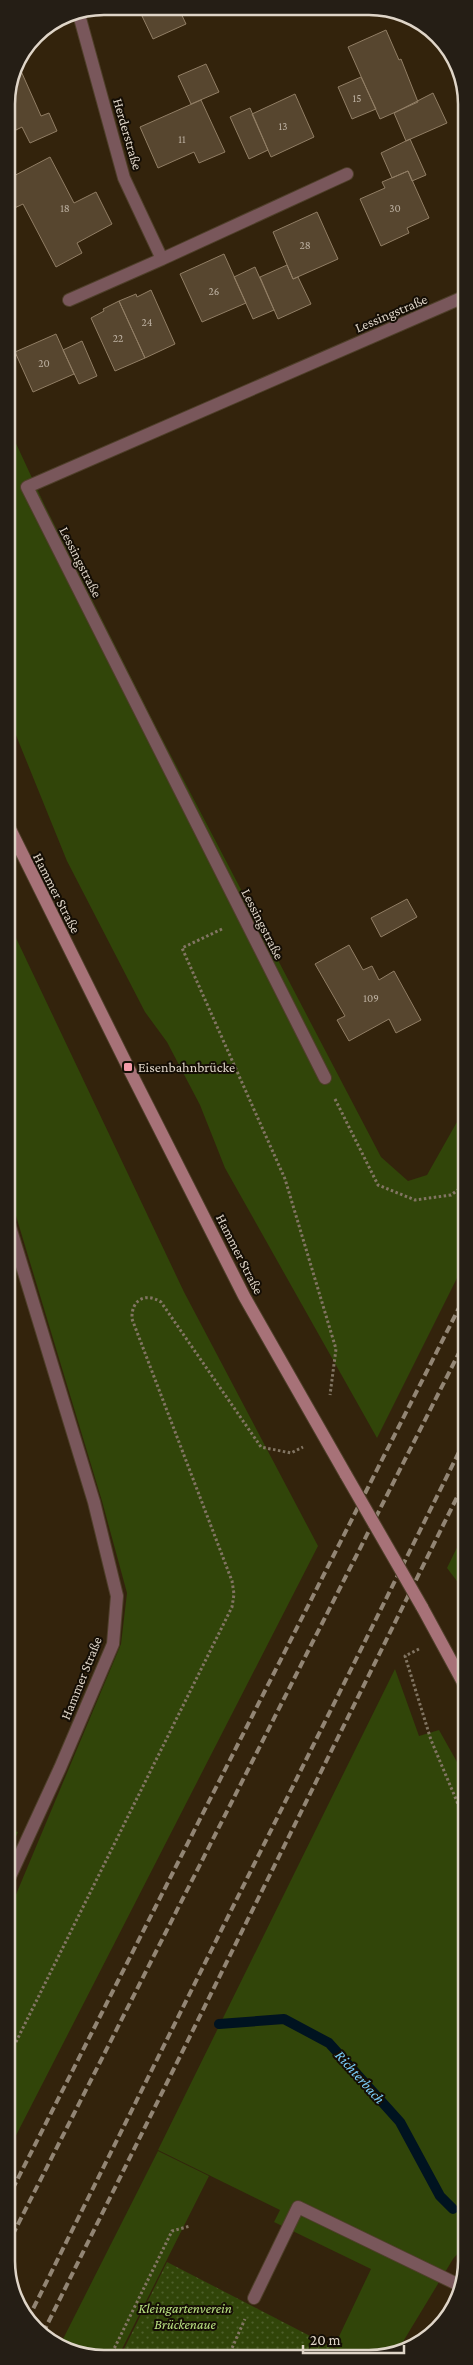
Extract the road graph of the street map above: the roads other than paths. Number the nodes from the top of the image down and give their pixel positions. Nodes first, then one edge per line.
1 (80, 19) edge
2 (347, 174) dead end
3 (162, 259) junction
4 (458, 299) edge
5 (69, 300) dead end
6 (15, 839) edge
7 (325, 1078) road end
8 (15, 1243) edge
9 (458, 1673) edge
10 (15, 1866) edge
11 (455, 2283) edge
12 (254, 2298) road end

1 - 3 street, Herderstraße
2 - 3 street
3 - 5 street
4 - 7 street, Lessingstraße
6 - 9 main road, Hammer Straße, bridge
8 - 10 street, Hammer Straße
11 - 12 street

